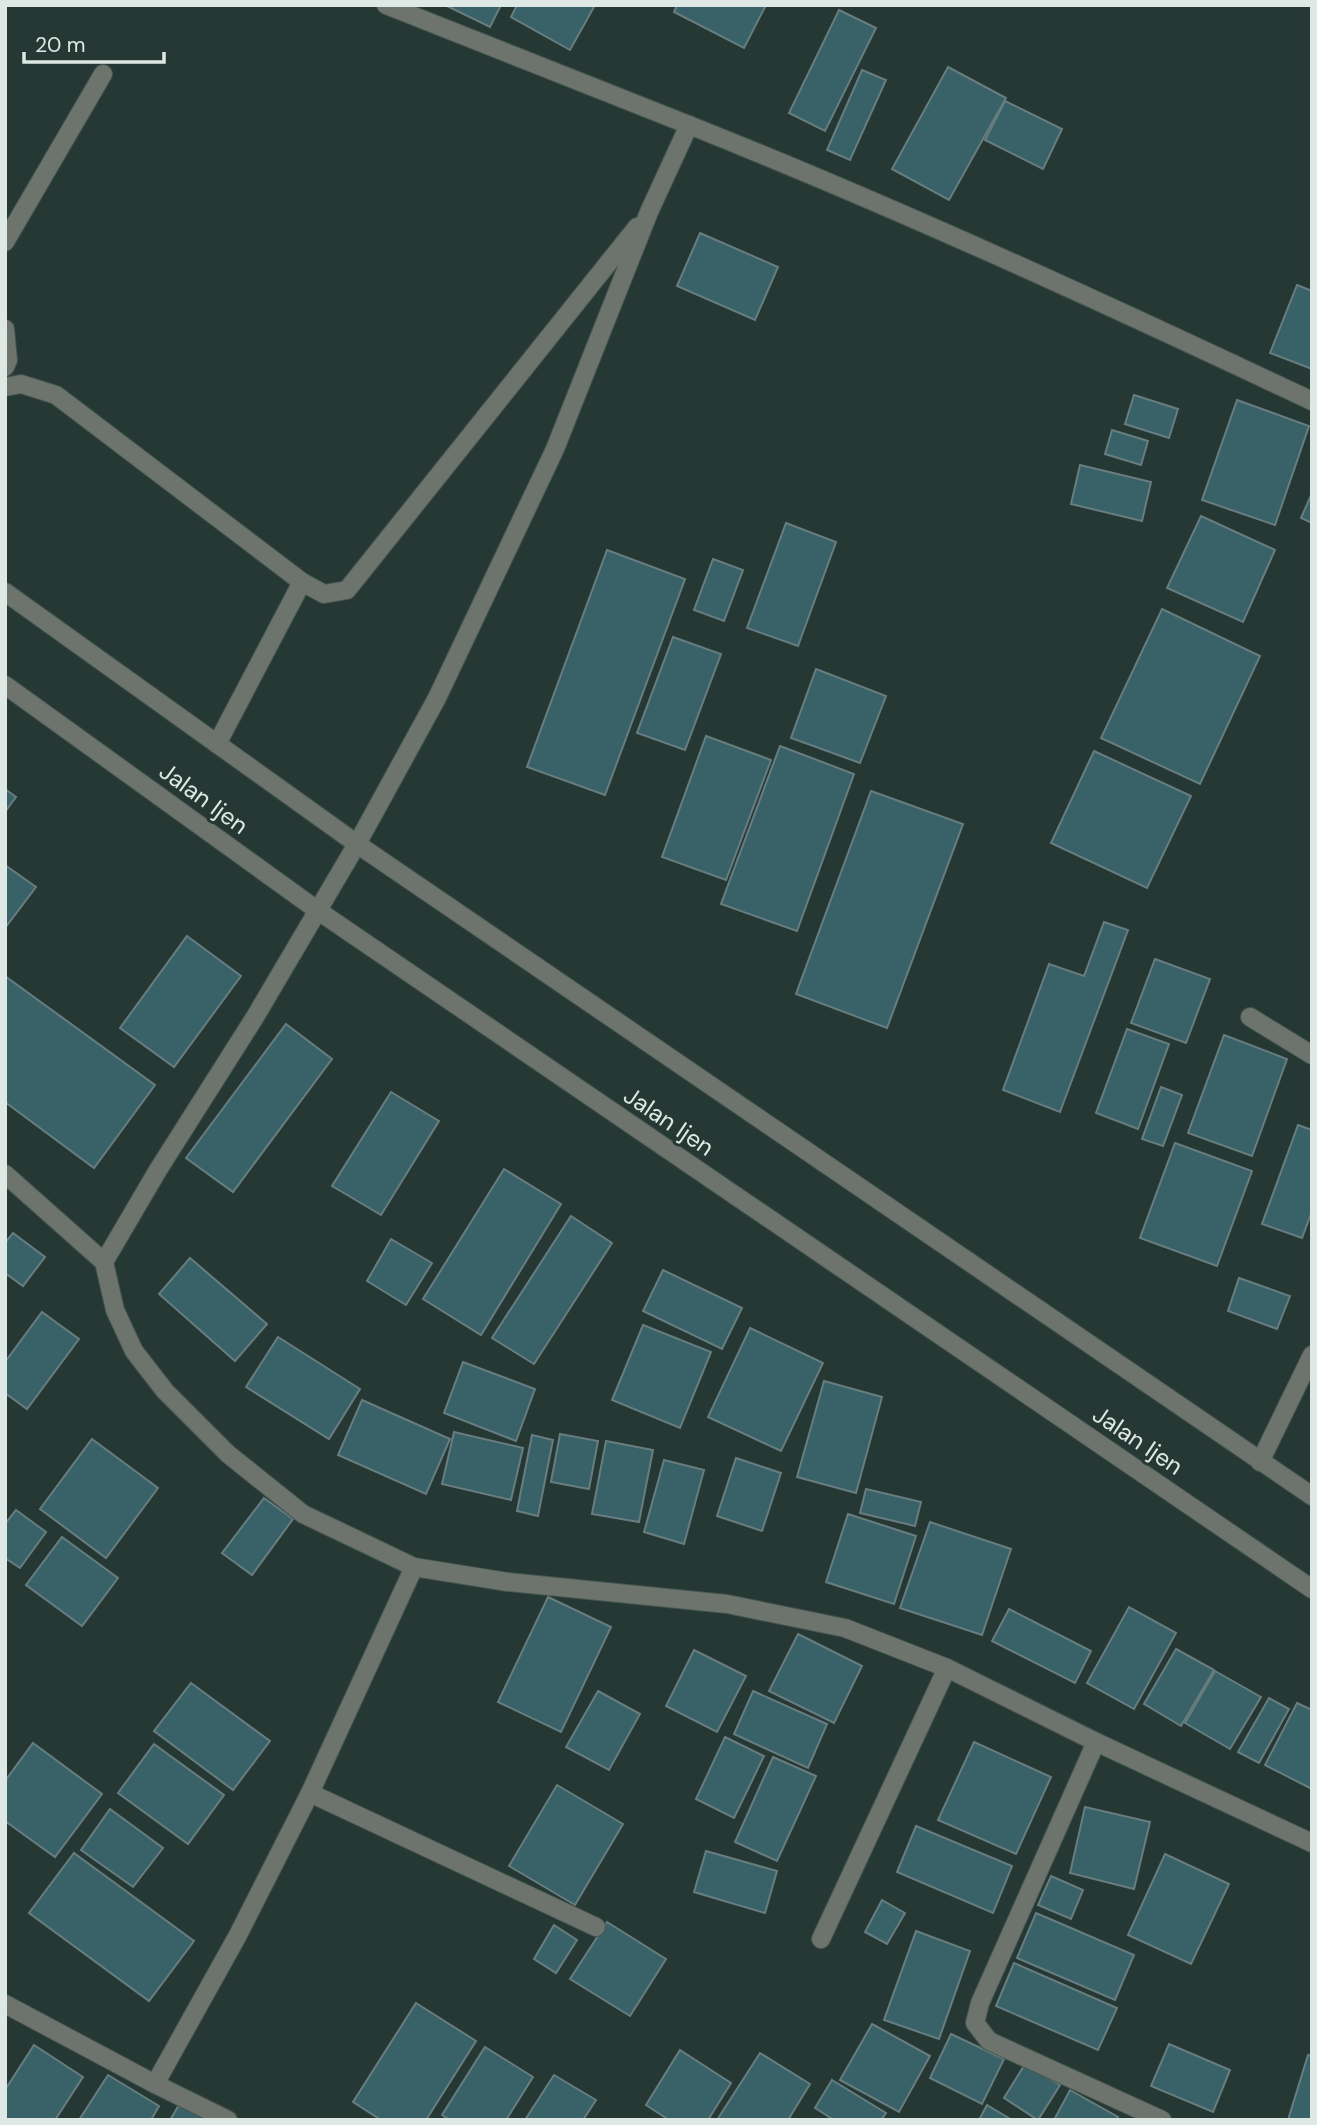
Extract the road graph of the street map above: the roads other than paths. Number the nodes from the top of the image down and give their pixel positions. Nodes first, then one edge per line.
1 (386, 5) edge
2 (103, 74) dead end
3 (689, 125) junction
4 (649, 212) junction
5 (5, 242) edge
6 (5, 328) edge
7 (5, 366) edge
8 (5, 387) edge
9 (1312, 401) edge
10 (303, 582) junction
11 (5, 592) edge
12 (5, 685) edge
13 (217, 744) junction
14 (357, 844) junction
15 (317, 910) junction
16 (1250, 1017) dead end
17 (1312, 1055) edge
18 (5, 1174) edge
19 (104, 1262) junction
20 (1312, 1355) edge
21 (1260, 1462) junction
22 (1312, 1496) edge
23 (414, 1567) junction
24 (1312, 1589) edge
25 (947, 1668) junction
26 (1096, 1742) junction
27 (310, 1793) junction
28 (1312, 1843) edge
29 (596, 1927) dead end
30 (821, 1940) dead end
31 (5, 2004) edge
32 (155, 2084) junction
33 (228, 2120) edge
34 (1162, 2120) edge

1 - 3 street
2 - 5 street
3 - 4 street
3 - 9 street
4 - 10 street
4 - 14 street
6 - 7 street
8 - 10 street
10 - 13 street
11 - 13 street, Jalan Ijen
12 - 15 street, Jalan Ijen
13 - 14 street, Jalan Ijen
14 - 15 street
14 - 21 street, Jalan Ijen
15 - 19 street
15 - 24 street, Jalan Ijen
16 - 17 street
18 - 19 street
19 - 23 street
20 - 21 street
21 - 22 street, Jalan Ijen
23 - 25 street
23 - 27 street
25 - 26 street
25 - 30 street
26 - 28 street
26 - 34 street
27 - 29 street
27 - 32 street
31 - 32 street
32 - 33 street

